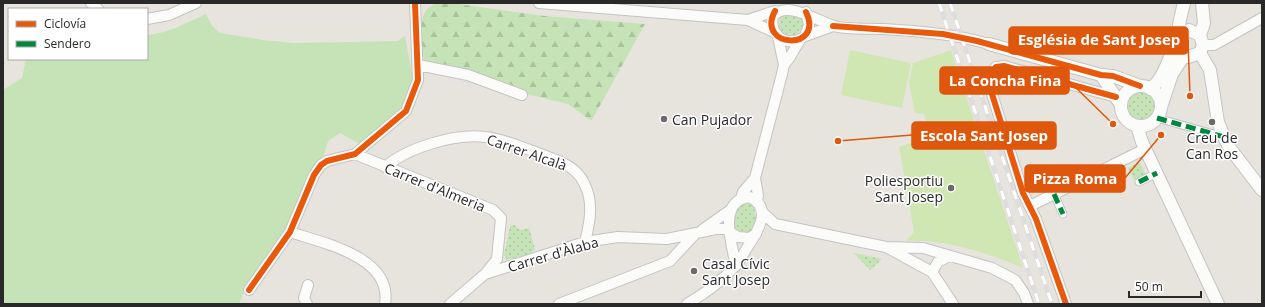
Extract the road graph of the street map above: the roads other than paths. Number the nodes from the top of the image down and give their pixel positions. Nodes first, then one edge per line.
1 (196, 3) edge
2 (415, 3) edge
3 (539, 3) edge
4 (1184, 3) edge
5 (1202, 3) edge
6 (776, 7) edge
7 (800, 7) edge
8 (1262, 18) edge
9 (148, 19) edge
10 (748, 20) junction
11 (834, 26) junction
12 (776, 34) junction
13 (802, 38) junction
14 (1178, 40) junction
15 (989, 44) joint
16 (1201, 44) junction
17 (1184, 56) junction
18 (418, 65) junction
19 (784, 65) junction
20 (1101, 75) junction
21 (1145, 87) junction
22 (522, 95) dead end
23 (1119, 101) junction
24 (1159, 113) junction
25 (1137, 126) junction
26 (1224, 137) junction
27 (1145, 149) junction
28 (355, 154) junction
29 (385, 167) junction
30 (1157, 173) junction
31 (755, 178) junction
32 (1139, 182) dead end
33 (1262, 190) edge
34 (1054, 194) junction
35 (741, 198) junction
36 (757, 203) junction
37 (1030, 206) junction
38 (729, 211) junction
39 (763, 213) junction
40 (1063, 214) dead end
41 (775, 224) junction
42 (716, 229) junction
43 (730, 230) junction
44 (290, 232) junction
45 (757, 232) junction
46 (695, 234) junction
47 (667, 239) junction
48 (585, 242) junction
49 (732, 244) junction
50 (886, 247) junction
51 (949, 256) junction
52 (497, 259) junction
53 (670, 261) junction
54 (736, 266) junction
55 (504, 267) junction
56 (932, 272) junction
57 (485, 274) junction
58 (308, 285) dead end
59 (249, 290) dead end
60 (308, 304) edge
61 (385, 304) edge
62 (450, 304) edge
63 (559, 304) edge
64 (687, 304) edge
65 (953, 304) edge
66 (1028, 304) edge
67 (1066, 304) edge
68 (1218, 304) edge

1 - 9 street
2 - 18 street
3 - 10 street
4 - 14 street
5 - 16 street
6 - 7 street
6 - 10 street
6 - 12 street
7 - 11 street
7 - 13 street
8 - 16 street
10 - 12 street
11 - 13 street
11 - 15 street
12 - 13 street
12 - 19 street
13 - 19 street
14 - 16 street
14 - 17 street
14 - 21 street
15 - 20 street
16 - 17 street
16 - 26 street
17 - 24 street
18 - 22 street
18 - 28 street
19 - 31 street
20 - 21 street
20 - 23 street
21 - 23 street
21 - 24 street
23 - 25 street
23 - 37 street
24 - 25 street
24 - 26 street
25 - 27 street
26 - 33 street
27 - 30 street
27 - 34 street
28 - 29 street, Carrer d'Almeria
28 - 44 street
29 - 48 street, Carrer Alcalà
29 - 52 street, Carrer d'Almeria
30 - 32 street
30 - 68 street
31 - 35 street
31 - 36 street
34 - 37 street
34 - 40 street
35 - 36 street
35 - 38 street
36 - 39 street
37 - 67 street
38 - 43 street
38 - 46 street
39 - 41 street
39 - 45 street
41 - 45 street
41 - 50 street
42 - 43 street
42 - 46 street
42 - 49 street
43 - 45 street
43 - 49 street
44 - 59 street
44 - 61 street
45 - 54 street
46 - 47 street, Carrer d'Àlaba
46 - 53 street
47 - 48 street, Carrer d'Àlaba
47 - 53 street
48 - 55 street, Carrer d'Àlaba
49 - 54 street
50 - 51 street
50 - 56 street
51 - 56 street
51 - 66 street
52 - 55 street
52 - 57 street
53 - 63 street
54 - 64 street
55 - 57 street, Carrer d'Àlaba
56 - 65 street
57 - 62 street, Carrer d'Àlaba
58 - 60 street

